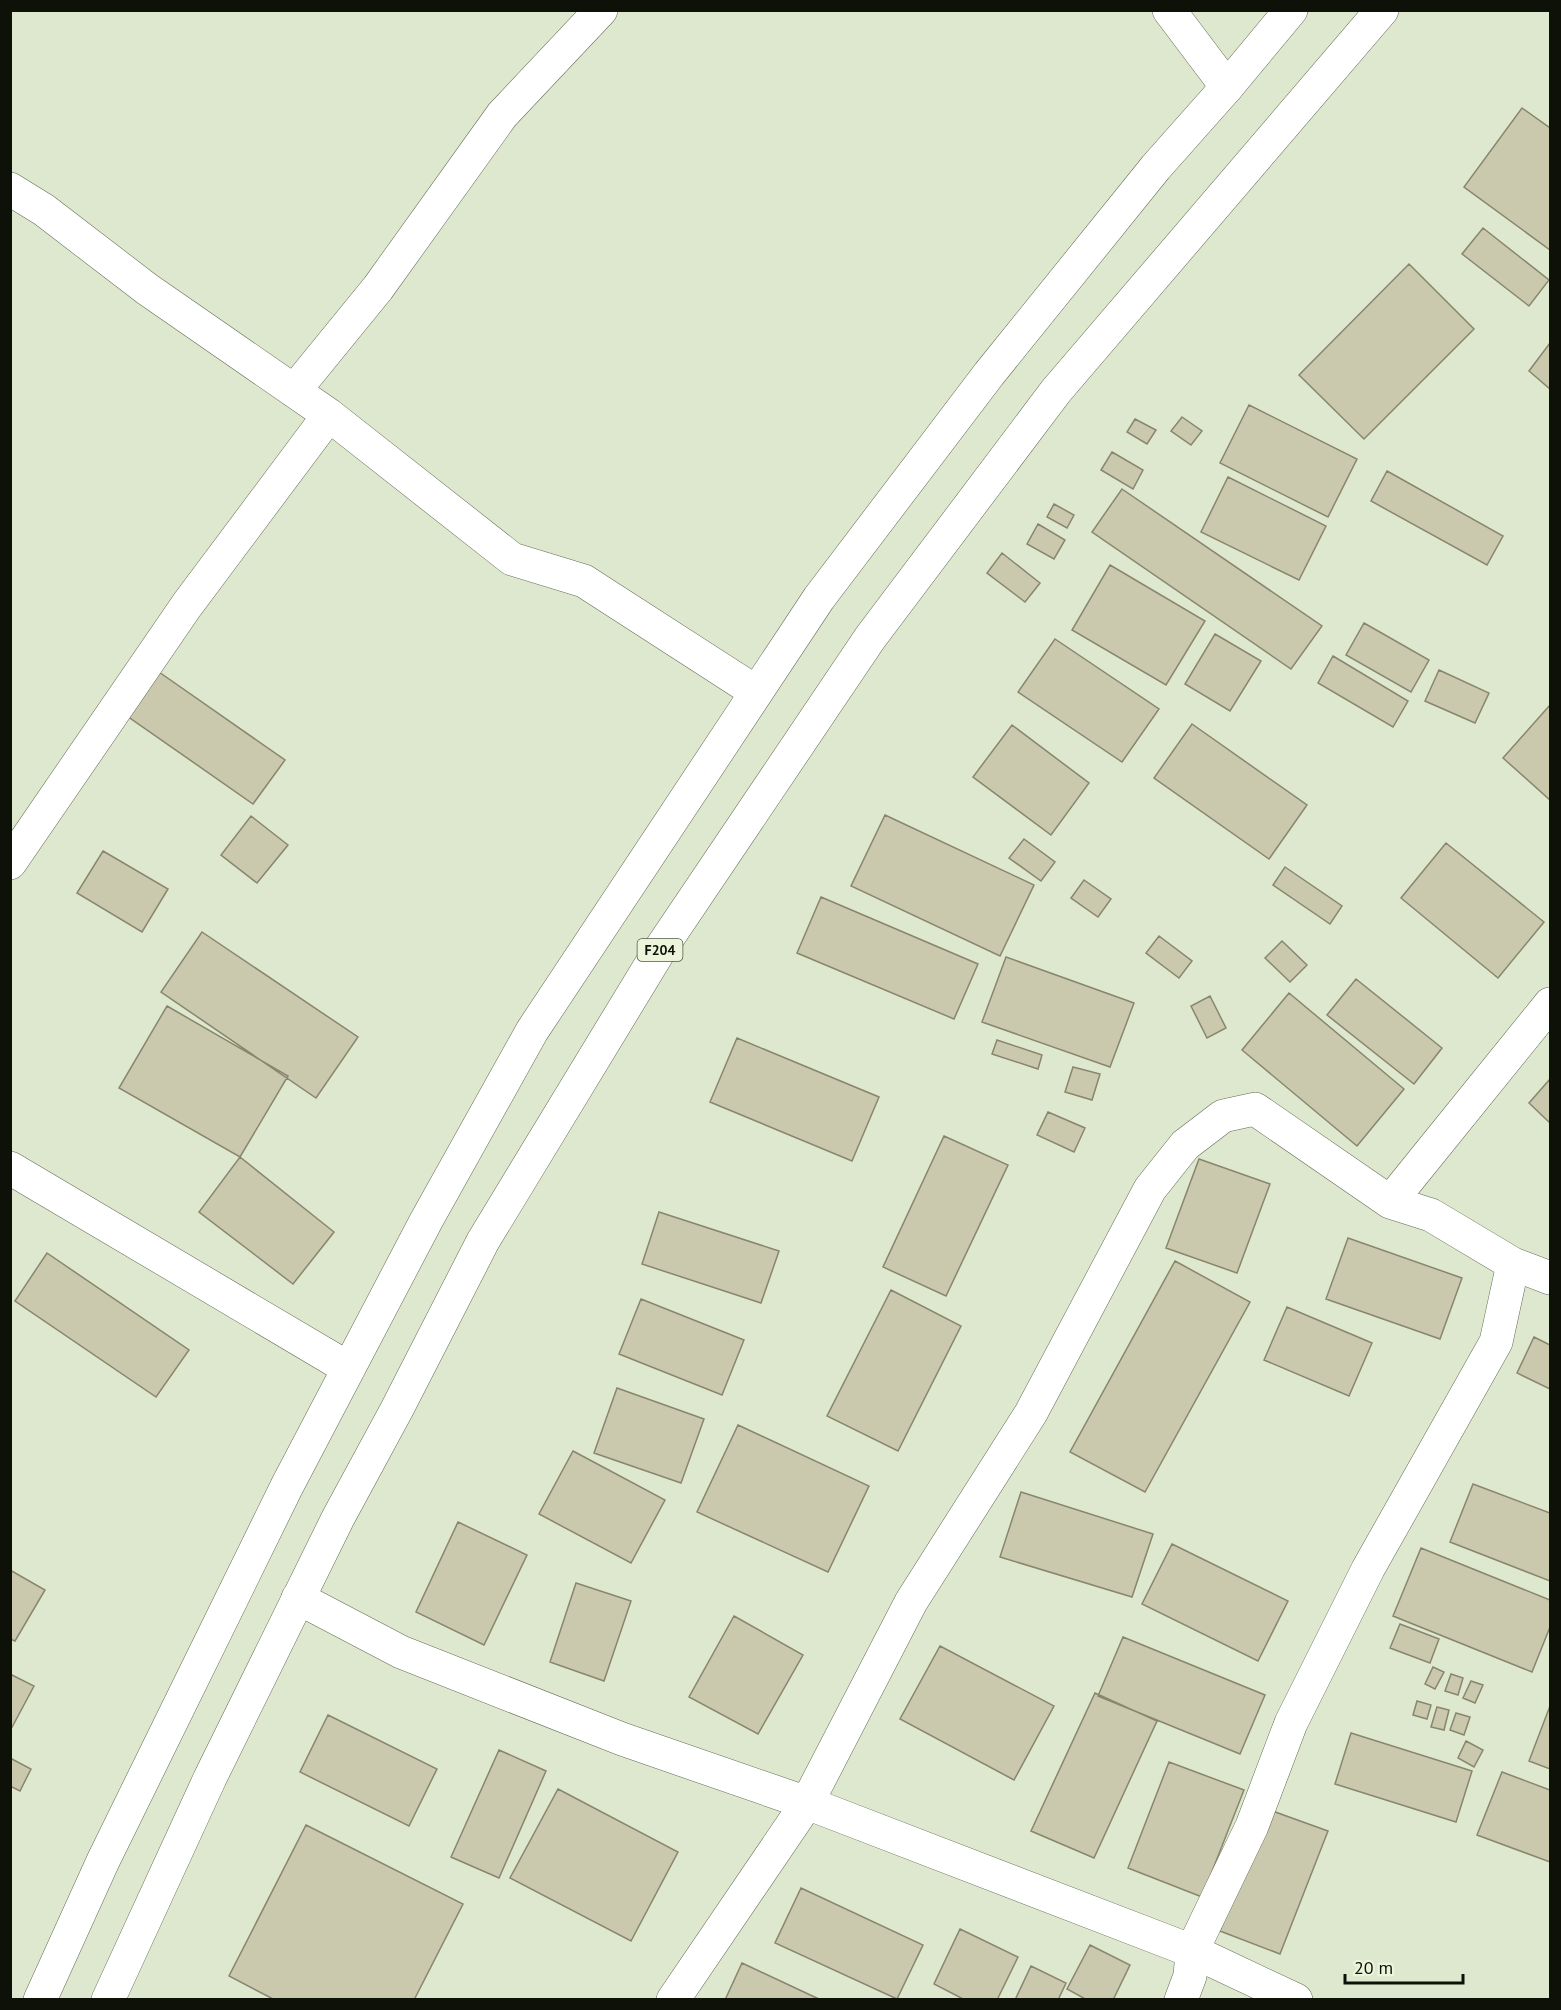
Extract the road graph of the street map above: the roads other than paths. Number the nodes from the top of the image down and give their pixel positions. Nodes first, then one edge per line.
1 (601, 10) edge
2 (1169, 10) edge
3 (1291, 10) edge
4 (1382, 10) edge
5 (1227, 87) junction
6 (10, 189) edge
7 (294, 391) junction
8 (330, 415) junction
9 (756, 693) junction
10 (10, 863) edge
11 (1551, 1004) edge
12 (10, 1168) edge
13 (1390, 1202) junction
14 (1513, 1264) junction
15 (1551, 1278) edge
16 (348, 1368) junction
17 (298, 1598) junction
18 (807, 1803) junction
19 (1192, 1951) junction
20 (40, 2000) edge
21 (108, 2000) edge
22 (673, 2000) edge
23 (1181, 2000) edge
24 (1296, 2000) edge

1 - 7 street
2 - 5 street
3 - 5 street
4 - 17 street, F204
5 - 9 street
6 - 7 street
7 - 8 street
8 - 9 street
8 - 10 street
9 - 16 street
11 - 13 street
12 - 16 street
13 - 14 street
13 - 18 street
14 - 15 street
14 - 19 street
16 - 20 street
17 - 18 street
17 - 21 street, F204
18 - 19 street
18 - 22 street
19 - 23 street
19 - 24 street

